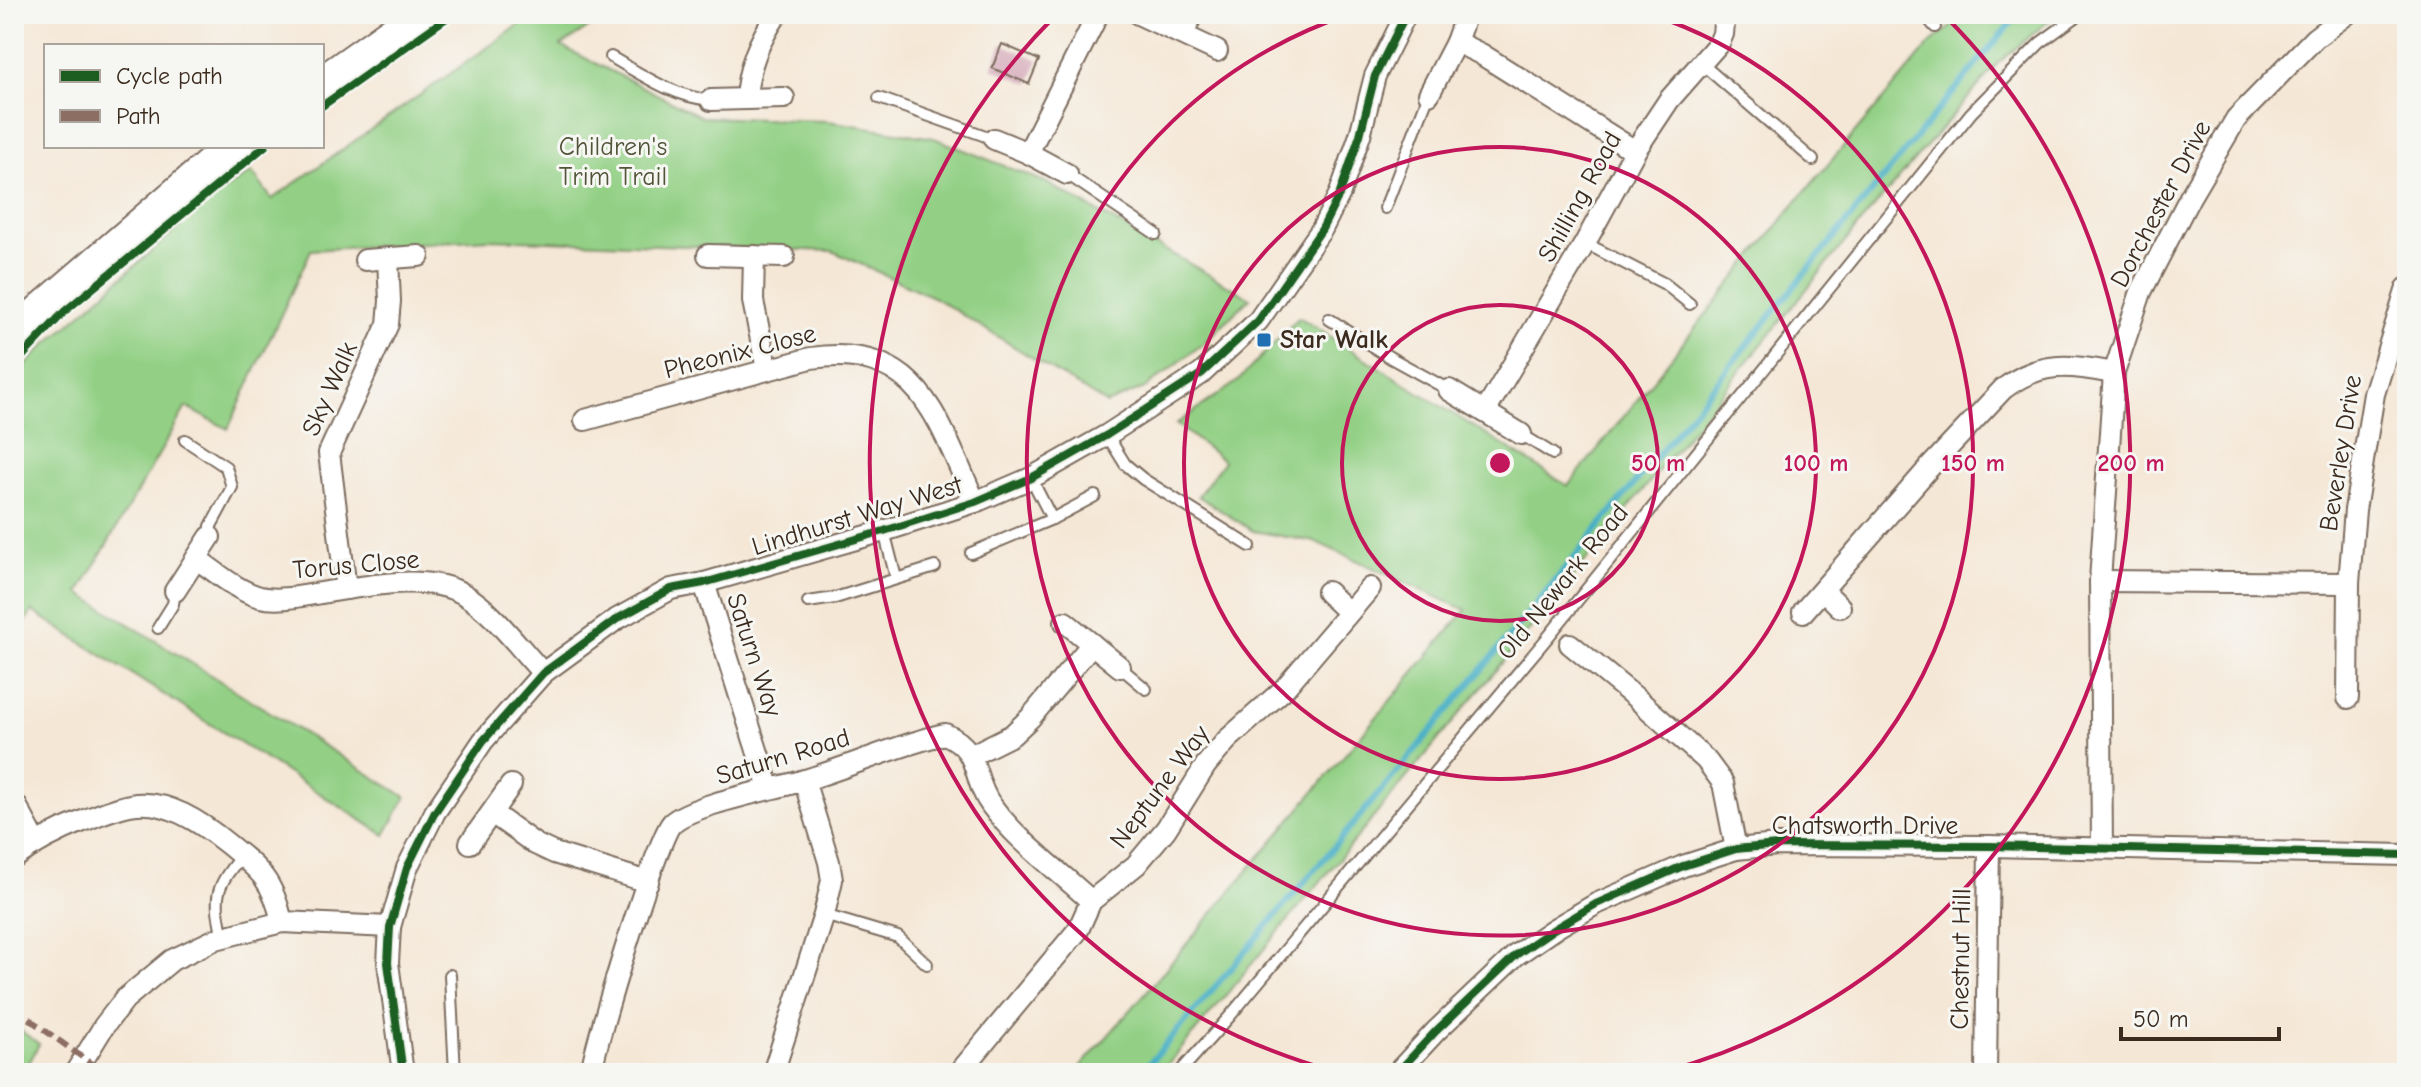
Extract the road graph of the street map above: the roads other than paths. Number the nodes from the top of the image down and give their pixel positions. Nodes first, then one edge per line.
1 (422, 14) edge
2 (777, 14) edge
3 (1098, 14) edge
4 (1138, 14) edge
5 (1406, 14) edge
6 (1466, 14) edge
7 (1725, 14) edge
8 (1924, 14) edge
9 (2080, 14) edge
10 (2347, 14) edge
11 (1188, 24) edge
12 (1935, 27) dead end
13 (1456, 42) junction
14 (1217, 51) dead end
15 (611, 57) dead end
16 (1702, 64) junction
17 (324, 84) edge
18 (1429, 94) joint
19 (784, 98) dead end
20 (879, 98) dead end
21 (746, 99) junction
22 (711, 100) joint
23 (994, 139) joint
24 (233, 148) edge
25 (1635, 151) junction
26 (1028, 153) junction
27 (1813, 160) dead end
28 (1067, 174) joint
29 (1385, 208) dead end
30 (1156, 234) dead end
31 (1585, 243) junction
32 (708, 255) dead end
33 (419, 256) dead end
34 (754, 256) junction
35 (784, 257) dead end
36 (388, 259) junction
37 (365, 260) dead end
38 (2407, 288) edge
39 (1690, 304) dead end
40 (1329, 319) dead end
41 (14, 336) edge
42 (767, 369) junction
43 (2114, 373) junction
44 (1449, 390) joint
45 (1485, 412) junction
46 (585, 420) dead end
47 (1521, 434) joint
48 (1107, 435) junction
49 (185, 440) dead end
50 (1553, 454) dead end
51 (1031, 478) junction
52 (1095, 496) dead end
53 (975, 502) junction
54 (1052, 519) junction
55 (884, 531) junction
56 (210, 537) joint
57 (1250, 546) dead end
58 (971, 553) dead end
59 (197, 559) junction
60 (935, 567) dead end
61 (896, 578) junction
62 (2100, 581) junction
63 (704, 583) junction
64 (2349, 583) junction
65 (1370, 588) dead end
66 (346, 589) junction
67 (1823, 590) junction
68 (175, 591) joint
69 (1327, 592) dead end
70 (808, 602) dead end
71 (1840, 607) dead end
72 (1348, 612) junction
73 (1803, 612) dead end
74 (1065, 622) dead end
75 (158, 628) dead end
76 (1092, 644) junction
77 (1570, 644) dead end
78 (1120, 667) joint
79 (543, 673) junction
80 (1146, 689) dead end
81 (2348, 698) dead end
82 (972, 755) junction
83 (804, 780) junction
84 (511, 785) dead end
85 (769, 788) junction
86 (16, 805) edge
87 (492, 813) junction
88 (36, 842) junction
89 (470, 843) dead end
90 (1989, 846) junction
91 (2102, 848) junction
92 (1736, 849) junction
93 (242, 855) junction
94 (2407, 855) edge
95 (14, 858) edge
96 (648, 882) junction
97 (1091, 901) junction
98 (824, 915) junction
99 (282, 922) junction
100 (390, 927) junction
101 (223, 938) junction
102 (927, 964) dead end
103 (450, 975) dead end
104 (75, 1073) edge
105 (403, 1073) edge
106 (455, 1073) edge
107 (591, 1073) edge
108 (773, 1073) edge
109 (959, 1073) edge
110 (1179, 1073) edge
111 (1397, 1073) edge
112 (1986, 1073) edge

1 - 17 highway
2 - 21 street
3 - 26 street
4 - 11 street
5 - 48 street, Lindhurst Way West
6 - 13 street
7 - 16 street, Shilling Road
8 - 12 lane
9 - 110 lane, Old Newark Road
10 - 43 street, Dorchester Drive
11 - 14 street
13 - 18 street
13 - 25 street
15 - 22 lane
16 - 25 street, Shilling Road
16 - 27 lane
18 - 29 lane
19 - 21 street
20 - 23 lane
21 - 22 street
23 - 26 street
24 - 41 highway
25 - 31 street, Shilling Road
26 - 28 street
28 - 30 lane
31 - 39 lane
31 - 45 street, Shilling Road
32 - 34 street
33 - 36 street
34 - 35 street
34 - 42 street
36 - 37 street
36 - 66 street, Sky Walk
38 - 64 street, Beverley Drive
40 - 44 lane
42 - 46 street, Pheonix Close
42 - 53 street, Pheonix Close
43 - 62 street, Dorchester Drive
43 - 67 street
44 - 45 street
45 - 47 street
47 - 50 lane
48 - 51 street, Lindhurst Way West
48 - 57 lane
49 - 56 lane
51 - 53 street, Lindhurst Way West
51 - 54 lane
52 - 54 lane
53 - 55 street, Lindhurst Way West
54 - 58 lane
55 - 61 lane
55 - 63 street, Lindhurst Way West
56 - 59 street
59 - 66 street, Torus Close
59 - 68 street
60 - 61 lane
61 - 70 lane
62 - 64 street
62 - 91 street, Dorchester Drive
63 - 79 street, Lindhurst Way West
63 - 85 street, Saturn Way
64 - 81 street, Beverley Drive
65 - 72 street, Neptune Way
66 - 79 street, Torus Close
67 - 71 street
67 - 73 street
68 - 75 lane
69 - 72 street
72 - 97 street, Neptune Way
74 - 76 street
76 - 78 street
76 - 82 street
77 - 92 street
78 - 80 lane
79 - 100 street, Lindhurst Way West
82 - 83 street, Saturn Road
82 - 97 street
83 - 85 street, Saturn Road
83 - 98 street
84 - 87 street
85 - 96 street, Saturn Road
86 - 88 street
87 - 89 street
87 - 96 street
88 - 93 street
88 - 95 street
90 - 91 street, Chatsworth Drive
90 - 92 street, Chatsworth Drive
90 - 112 street, Chestnut Hill
91 - 94 street, Chatsworth Drive
92 - 111 street, Chatsworth Drive
93 - 99 street
93 - 101 lane
96 - 107 street, Saturn Road
97 - 109 street, Neptune Way
98 - 102 lane
98 - 108 street
99 - 100 street
99 - 101 street
100 - 105 street, Lindhurst Way West
101 - 104 street
103 - 106 lane

